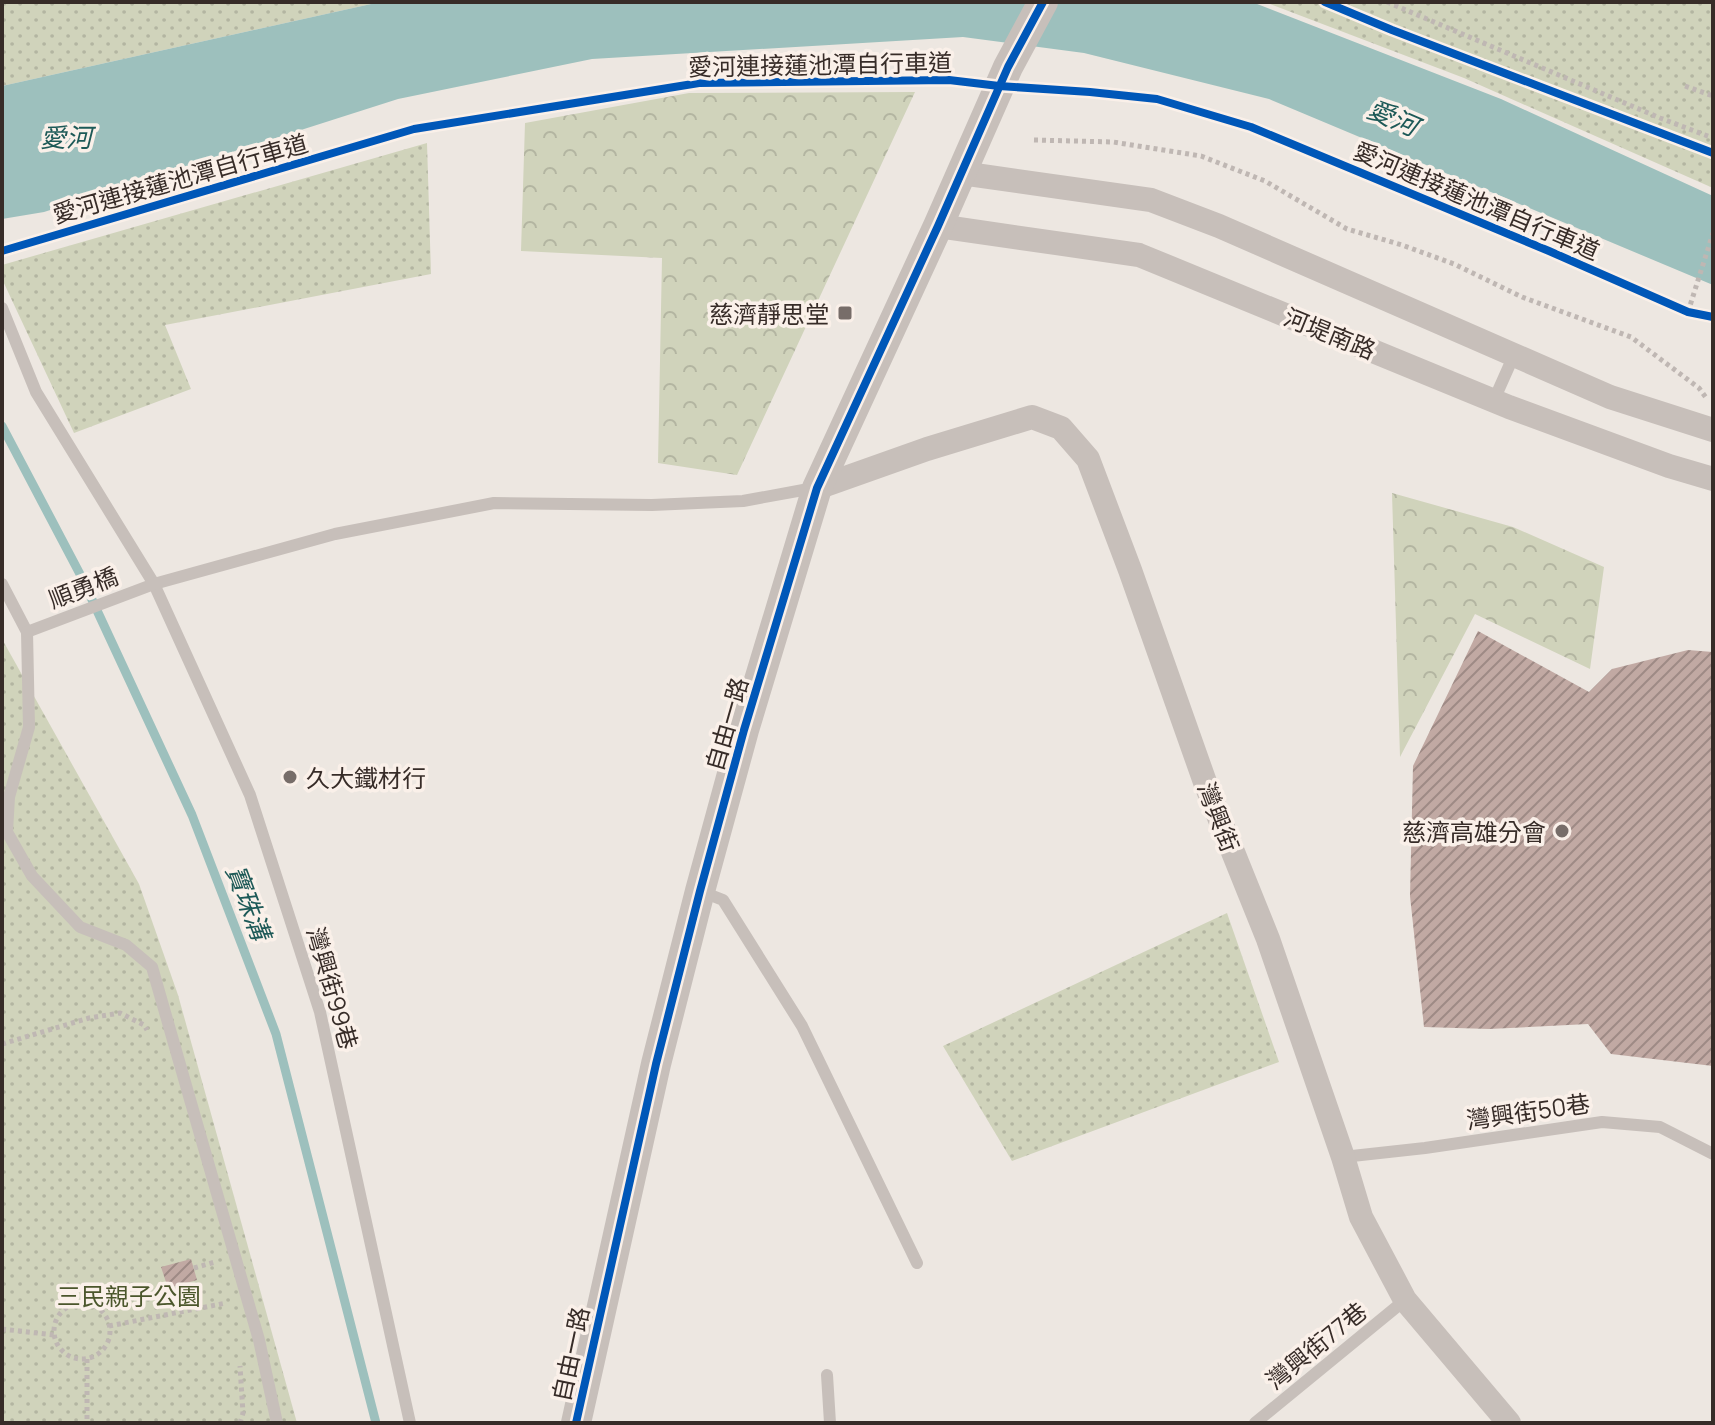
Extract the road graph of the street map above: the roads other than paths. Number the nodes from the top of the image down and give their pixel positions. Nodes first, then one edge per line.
1 (1043, 2) edge
2 (961, 173) junction
3 (938, 226) junction
4 (2, 308) edge
5 (1514, 355) junction
6 (1494, 400) junction
7 (1713, 430) edge
8 (1713, 479) edge
9 (817, 488) junction
10 (2, 584) edge
11 (154, 584) junction
12 (27, 632) junction
13 (700, 891) junction
14 (1713, 1154) edge
15 (1343, 1157) junction
16 (917, 1263) dead end
17 (1405, 1300) junction
18 (827, 1375) dead end
19 (277, 1423) edge
20 (410, 1423) edge
21 (576, 1423) edge
22 (830, 1423) edge
23 (1255, 1423) edge
24 (1509, 1423) edge

1 - 2 street, 自由一路
2 - 3 street, 自由一路
2 - 5 street
3 - 6 street, 河堤南路
3 - 9 street, 自由一路
4 - 11 lane, 灣興街99巷
5 - 6 lane
5 - 7 street
6 - 8 street, 河堤南路
9 - 11 lane
9 - 13 street, 自由一路
9 - 15 street, 灣興街
10 - 12 lane
11 - 12 lane, 順勇橋
11 - 20 lane, 灣興街99巷
12 - 19 lane
13 - 16 lane
13 - 21 street, 自由一路
14 - 15 lane, 灣興街50巷
15 - 17 street, 灣興街
17 - 23 lane, 灣興街77巷
17 - 24 street, 灣興街
18 - 22 lane

